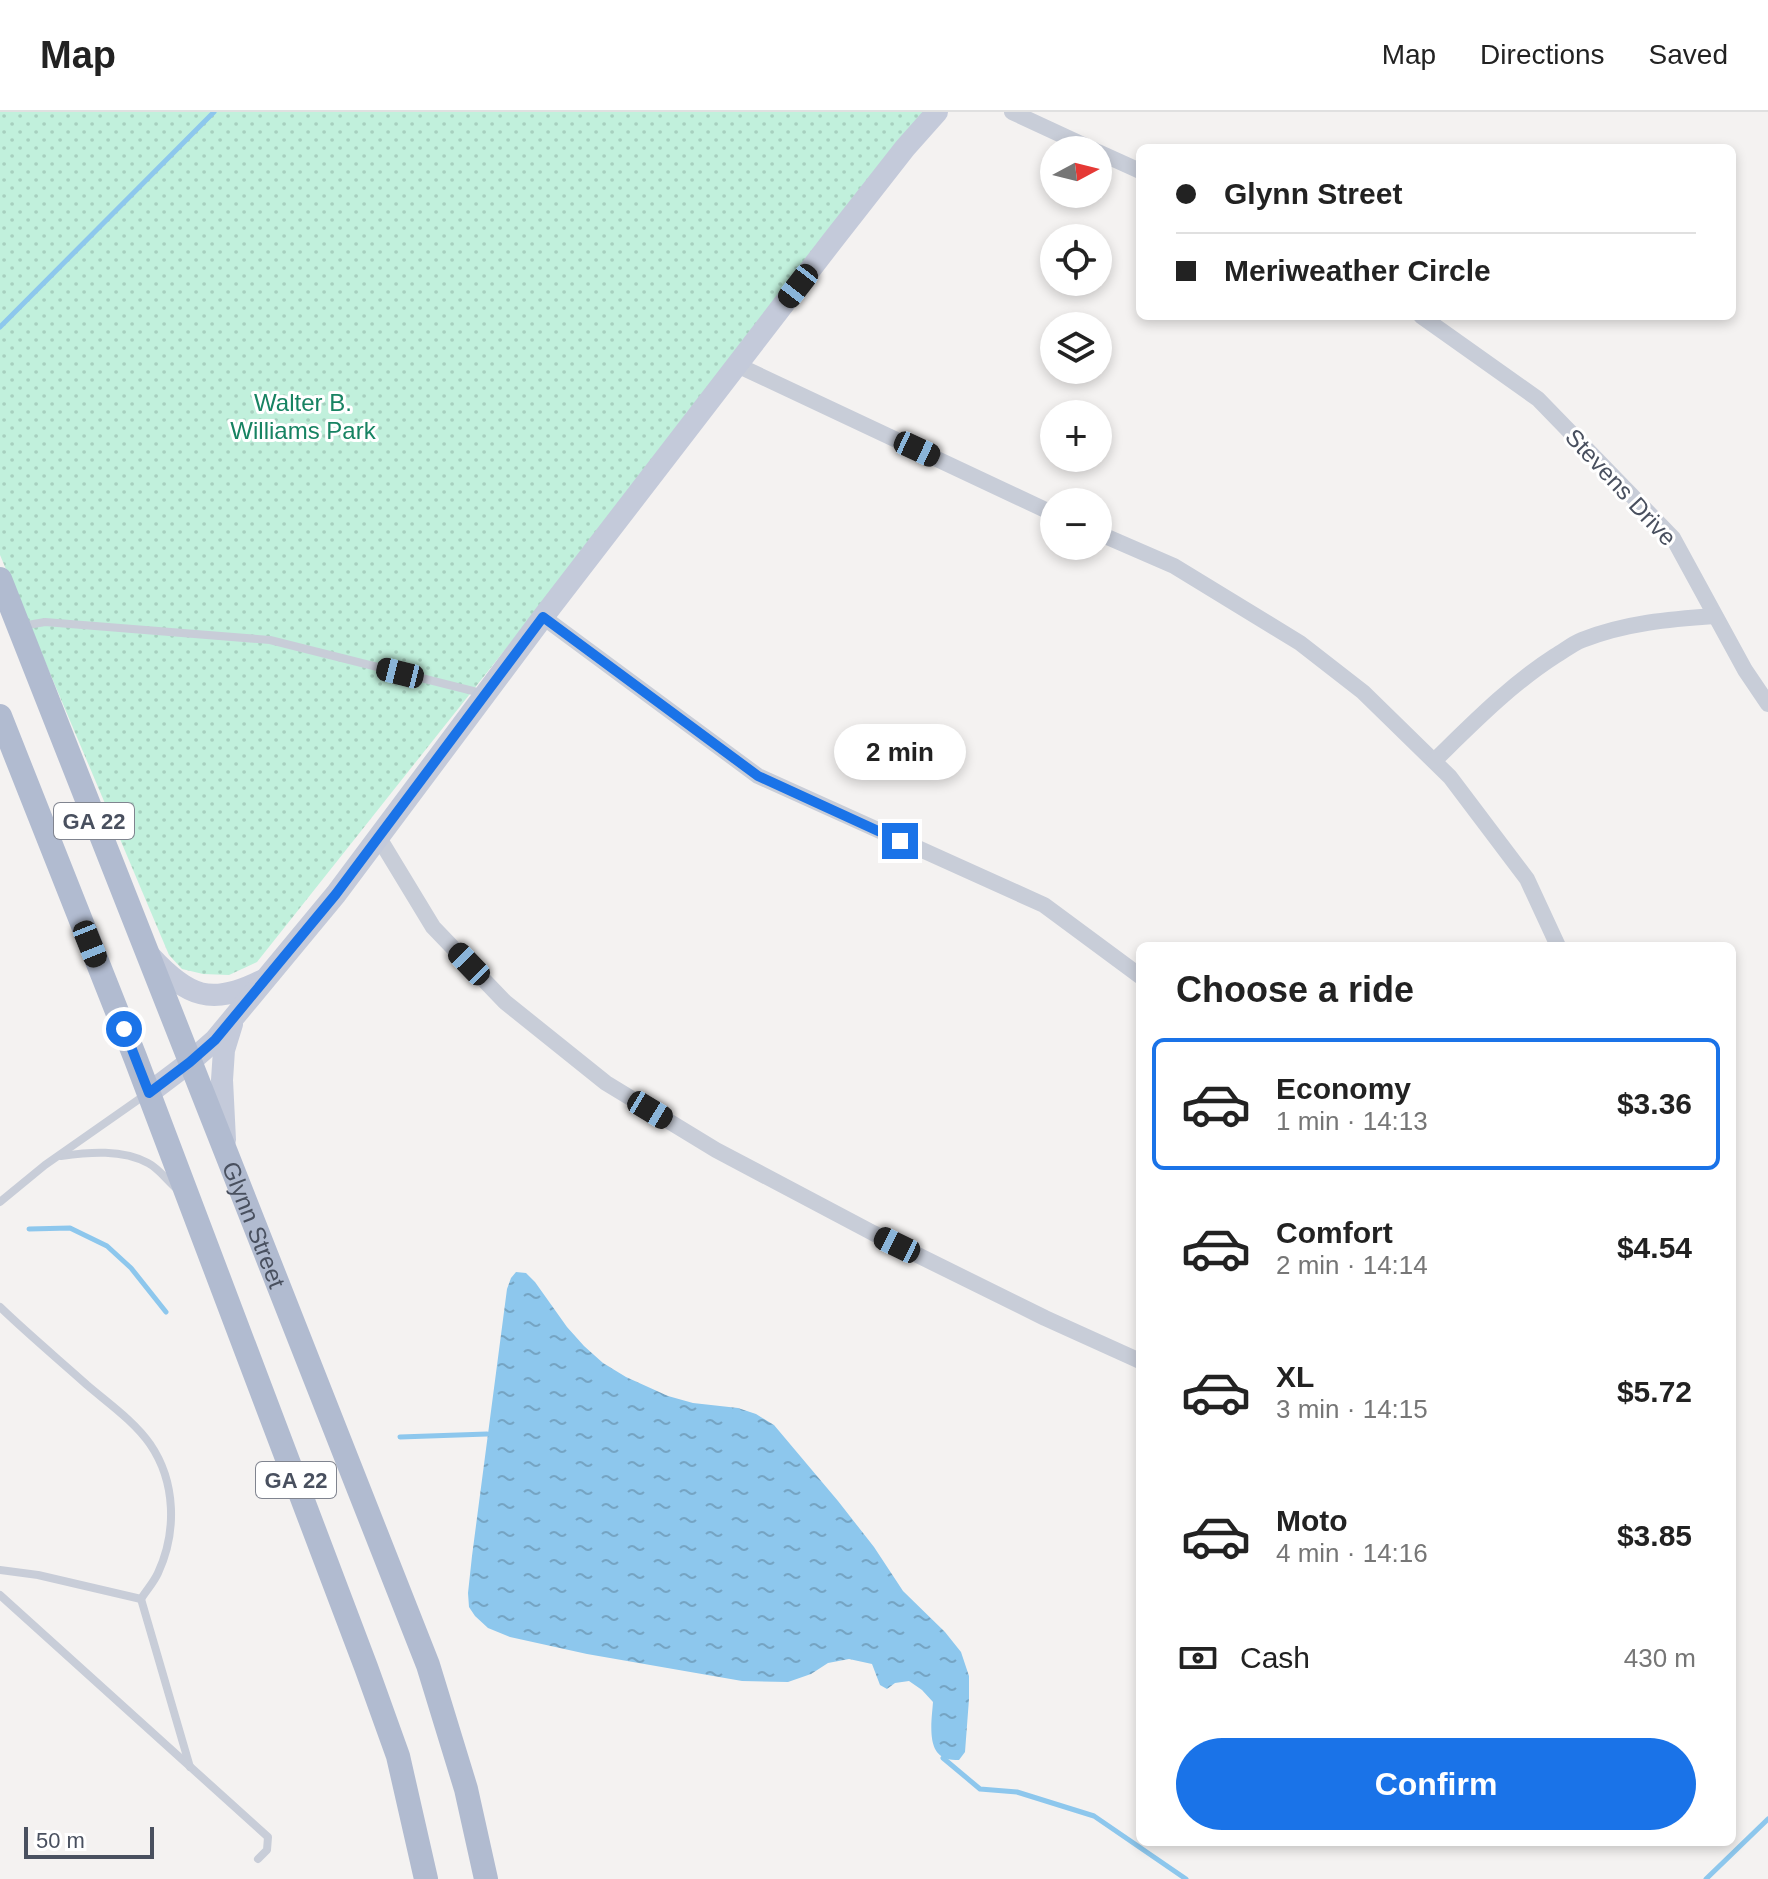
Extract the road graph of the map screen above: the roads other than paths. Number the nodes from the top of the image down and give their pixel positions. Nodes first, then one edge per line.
1 (937, 112) edge
2 (1012, 112) edge
3 (1064, 136) edge
4 (1112, 158) edge
5 (1136, 169) edge
6 (1427, 320) edge
7 (737, 365) junction
8 (1040, 507) edge
9 (1112, 539) edge
10 (0, 579) edge
11 (1715, 616) junction
12 (543, 617) junction
13 (19, 627) junction
14 (486, 694) junction
15 (1768, 704) edge
16 (0, 716) edge
17 (1434, 761) junction
18 (379, 838) junction
19 (1556, 942) edge
20 (145, 950) junction
21 (1136, 973) edge
22 (265, 979) junction
23 (235, 1015) junction
24 (190, 1062) junction
25 (149, 1093) junction
26 (56, 1157) junction
27 (227, 1157) junction
28 (0, 1202) edge
29 (191, 1203) junction
30 (0, 1307) edge
31 (1136, 1359) edge
32 (0, 1570) edge
33 (0, 1595) edge
34 (141, 1599) junction
35 (190, 1768) junction
36 (258, 1859) dead end
37 (426, 1879) edge
38 (486, 1879) edge

1 - 7 main road
2 - 3 street
4 - 5 street
6 - 11 street, Stevens Drive
7 - 8 street
7 - 12 main road
9 - 17 street
10 - 13 main road, Glynn Street / GA 22
11 - 15 street, Stevens Drive
11 - 17 street
12 - 14 main road
12 - 21 street
13 - 14 lane
13 - 20 main road, Glynn Street / GA 22
14 - 18 main road
16 - 25 main road, Glynn Street / GA 22
17 - 19 street
18 - 22 main road
18 - 31 street
20 - 22 main road
20 - 24 main road, Glynn Street / GA 22
22 - 23 main road
23 - 24 main road
23 - 27 main road
24 - 25 main road
24 - 27 main road, Glynn Street / GA 22
25 - 26 lane
25 - 29 main road, Glynn Street / GA 22
26 - 28 lane
26 - 29 lane
27 - 38 main road, Glynn Street / GA 22
29 - 37 main road, Glynn Street / GA 22
30 - 34 lane
32 - 34 lane
33 - 35 lane
34 - 35 lane
35 - 36 lane

